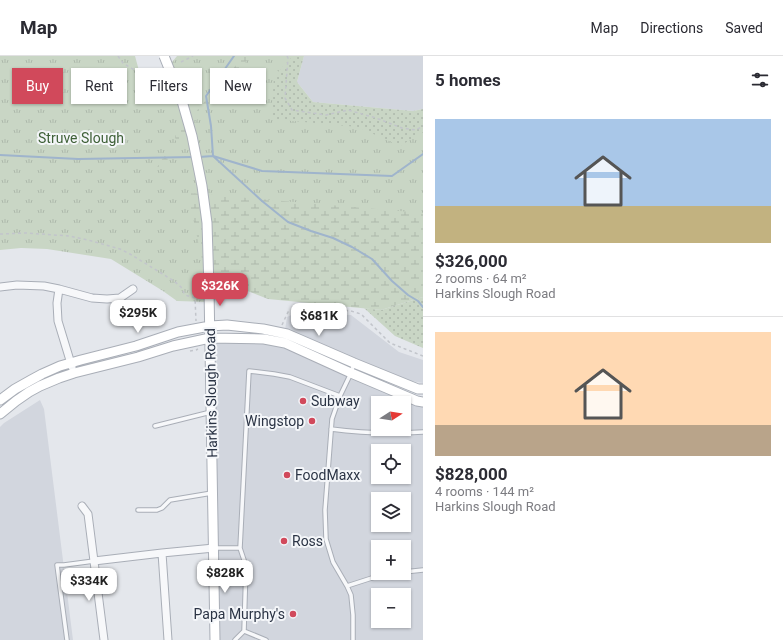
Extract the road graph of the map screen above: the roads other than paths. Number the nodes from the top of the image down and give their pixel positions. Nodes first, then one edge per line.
1 (164, 56) edge
2 (0, 287) edge
3 (60, 289) junction
4 (133, 289) dead end
5 (210, 326) junction
6 (210, 338) junction
7 (71, 363) junction
8 (354, 363) junction
9 (74, 373) junction
10 (351, 373) junction
11 (423, 389) edge
12 (340, 396) junction
13 (0, 400) edge
14 (423, 402) edge
15 (212, 412) junction
16 (0, 414) edge
17 (155, 426) dead end
18 (331, 429) junction
19 (371, 432) edge
20 (411, 432) edge
21 (423, 432) edge
22 (213, 493) junction
23 (82, 506) dead end
24 (138, 510) dead end
25 (214, 548) junction
26 (240, 548) junction
27 (162, 553) junction
28 (94, 561) junction
29 (423, 570) edge
30 (411, 571) edge
31 (371, 578) edge
32 (347, 586) junction
33 (244, 631) junction
34 (67, 640) edge
35 (104, 640) edge
36 (168, 640) edge
37 (215, 640) edge
38 (236, 640) edge
39 (266, 640) edge
40 (353, 640) edge

1 - 5 main road, Harkins Slough Road, bridge
2 - 3 street
3 - 4 street
3 - 7 street
5 - 6 main road, Harkins Slough Road
5 - 7 main road
5 - 8 main road
6 - 9 main road
6 - 10 main road
6 - 15 main road, Harkins Slough Road
7 - 9 street
7 - 13 main road
8 - 10 lane
8 - 11 main road
9 - 16 main road
10 - 12 lane
10 - 14 main road
12 - 18 lane
12 - 26 lane
15 - 17 lane
15 - 22 main road, Harkins Slough Road
18 - 19 lane
18 - 32 lane
20 - 21 lane
22 - 24 lane
22 - 25 main road, Harkins Slough Road
23 - 28 street
25 - 26 lane
25 - 27 street
25 - 37 main road, Harkins Slough Road
26 - 33 lane
27 - 28 street
27 - 36 street
28 - 34 lane
28 - 35 street
29 - 30 lane
31 - 32 lane
32 - 40 lane
33 - 38 lane
33 - 39 lane

